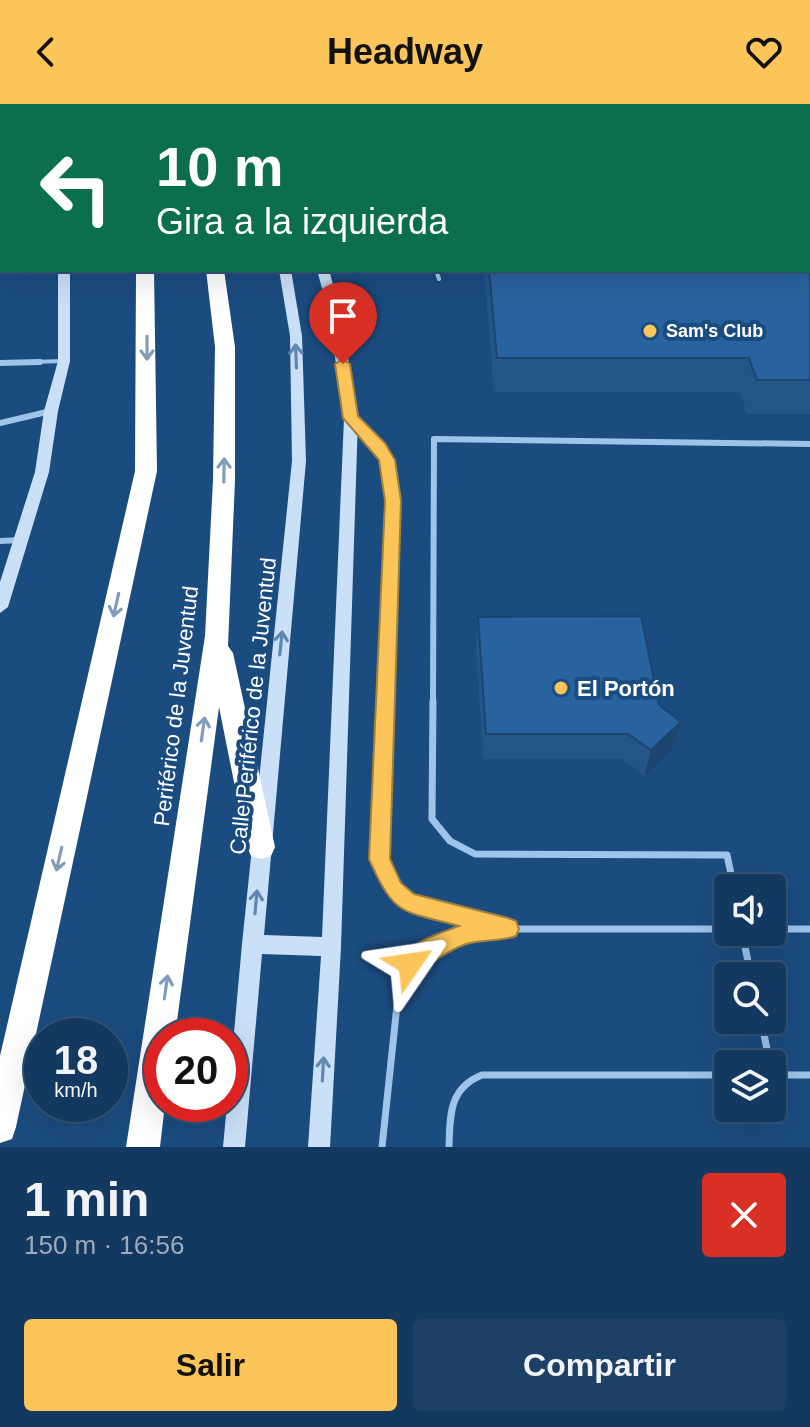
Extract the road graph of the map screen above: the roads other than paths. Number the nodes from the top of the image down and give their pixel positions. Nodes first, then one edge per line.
1 (64, 272) edge
2 (145, 272) edge
3 (215, 272) edge
4 (285, 272) edge
5 (324, 272) edge
6 (437, 272) edge
7 (439, 279) dead end
8 (64, 361) junction
9 (0, 363) edge
10 (51, 411) junction
11 (351, 418) junction
12 (0, 423) edge
13 (810, 444) edge
14 (21, 540) junction
15 (0, 541) edge
16 (0, 607) edge
17 (217, 636) junction
18 (261, 847) junction
19 (731, 874) edge
20 (508, 929) junction
21 (714, 929) edge
22 (786, 929) edge
23 (810, 929) edge
24 (252, 944) junction
25 (331, 947) junction
26 (786, 1074) edge
27 (714, 1075) edge
28 (810, 1075) edge
29 (0, 1127) edge
30 (143, 1147) edge
31 (234, 1147) edge
32 (319, 1147) edge
33 (382, 1147) edge
34 (449, 1147) edge

1 - 8 main road
2 -> 29 highway
17 -> 3 highway, Periférico de la Juventud
18 -> 4 main road, Calle Periférico de la Juventud
5 - 11 main road
6 - 7 lane
8 - 9 lane
8 - 10 main road
10 - 12 lane
10 - 14 main road
11 - 20 lane
11 - 25 main road
13 - 19 lane
14 - 15 lane
14 - 16 main road
17 - 18 highway
30 -> 17 highway, Periférico de la Juventud
24 -> 18 main road, Calle Periférico de la Juventud
20 - 21 lane
20 - 33 lane
22 - 23 lane
24 - 25 main road
24 - 31 main road, Calle Periférico de la Juventud
32 -> 25 main road
26 - 28 lane
27 - 34 lane

